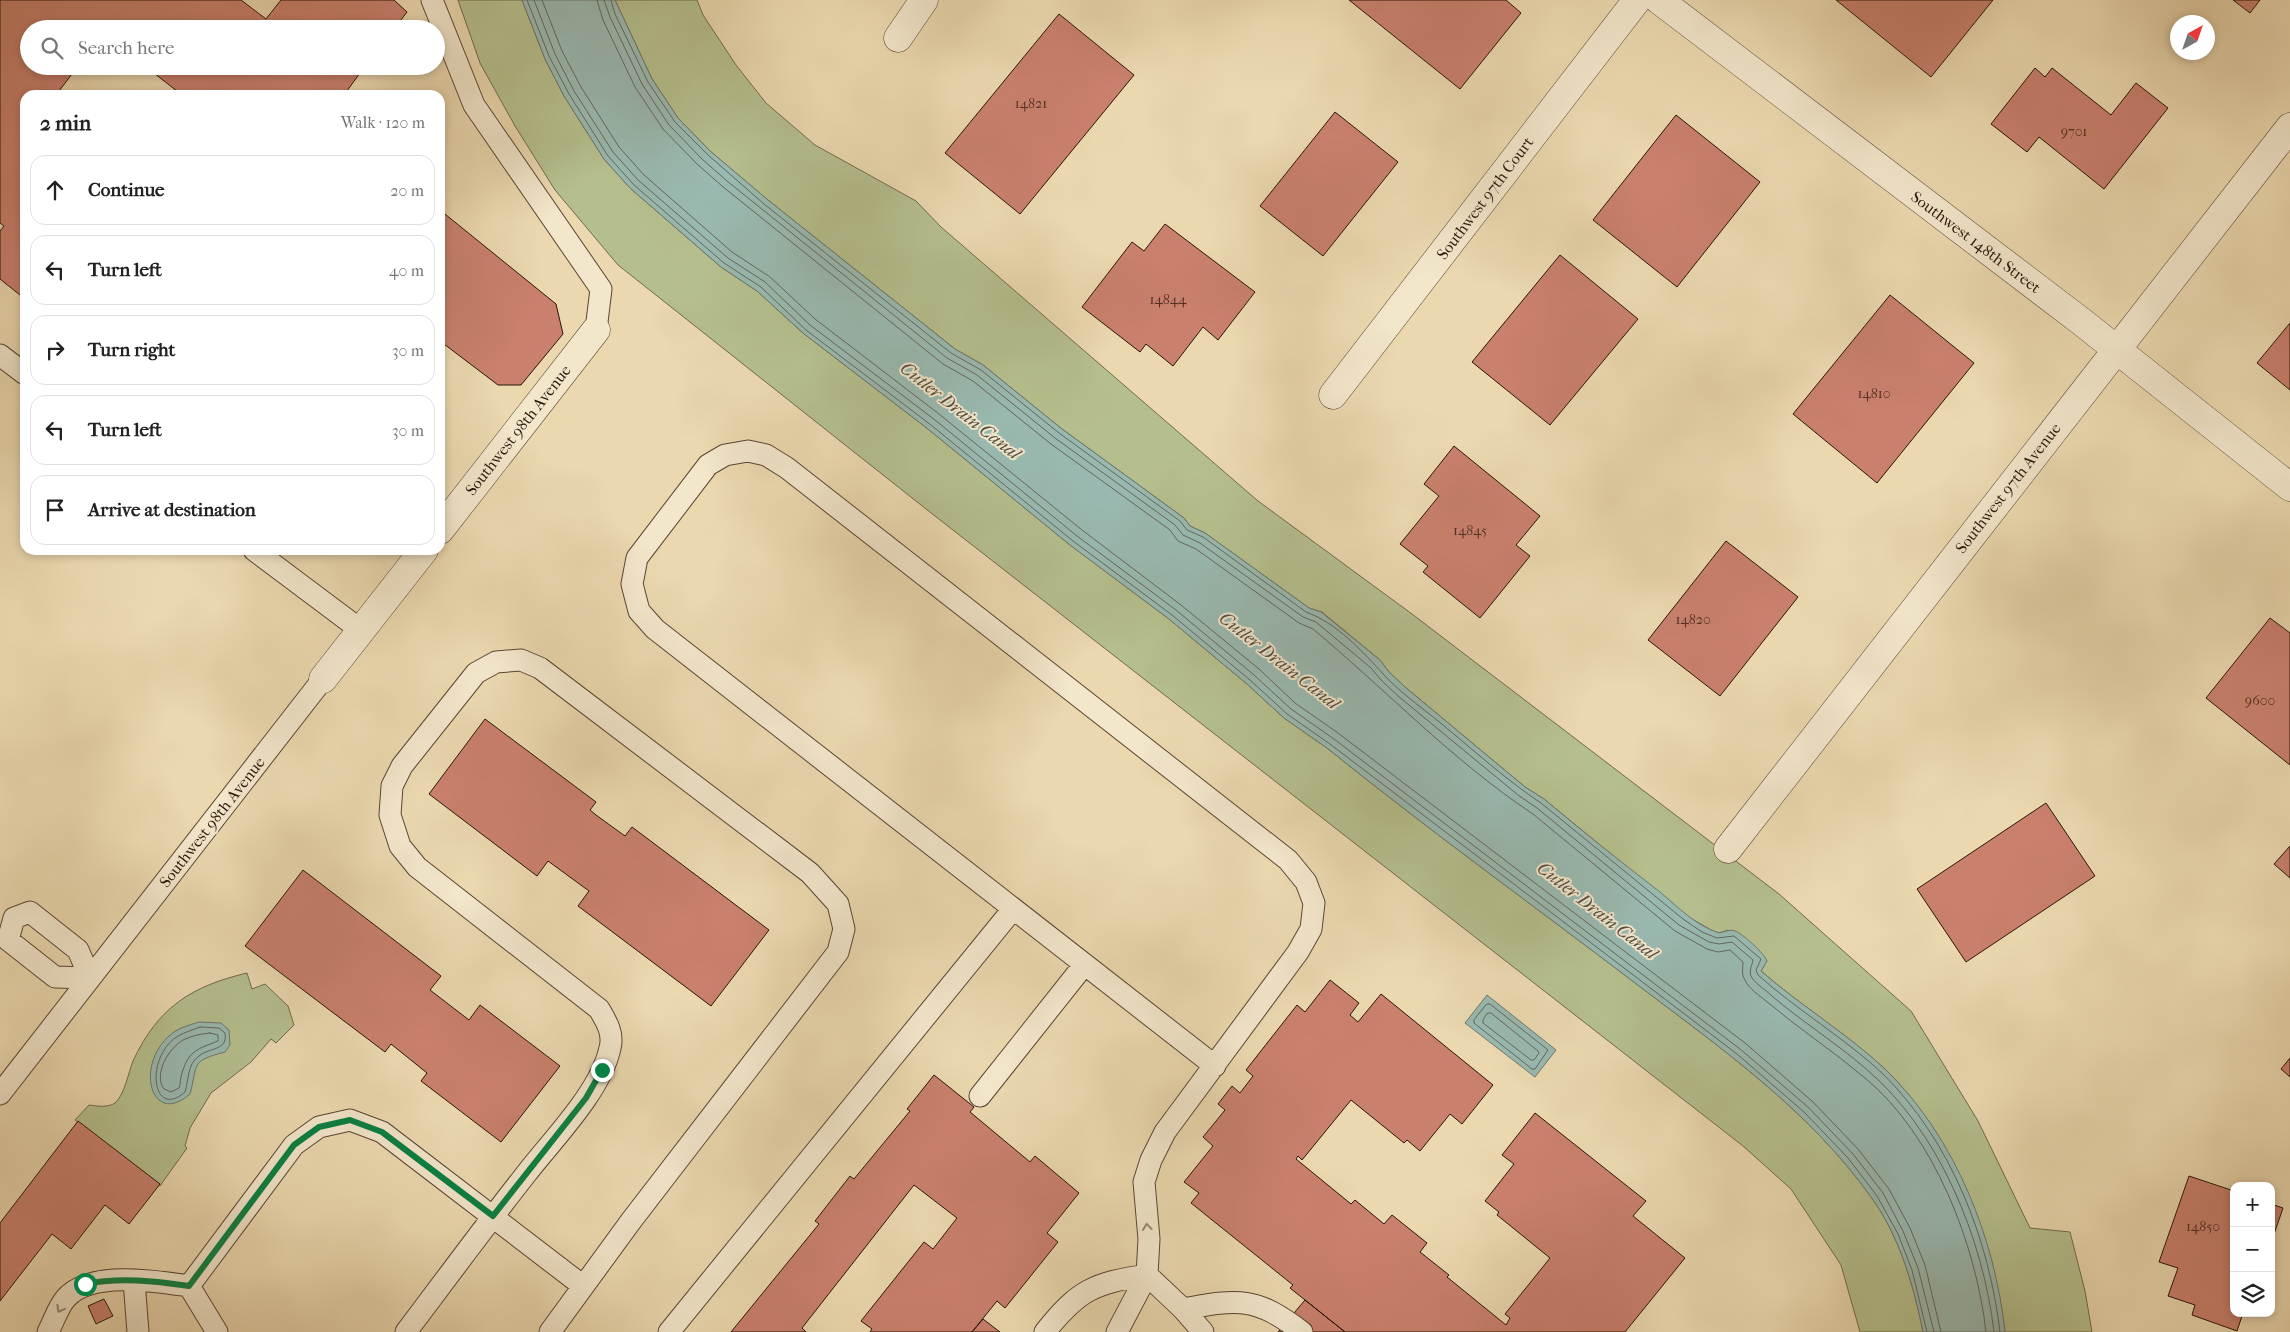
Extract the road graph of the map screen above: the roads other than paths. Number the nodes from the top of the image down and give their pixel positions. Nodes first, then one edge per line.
1 (432, 0) edge
2 (924, 0) edge
3 (1637, 0) edge
4 (1659, 0) edge
5 (440, 20) edge
6 (445, 32) edge
7 (898, 38) dead end
8 (2290, 127) edge
9 (596, 330) joint
10 (2116, 349) junction
11 (0, 355) edge
12 (20, 370) edge
13 (1333, 395) dead end
14 (2290, 487) edge
15 (445, 524) edge
16 (261, 555) edge
17 (420, 555) edge
18 (362, 631) junction
19 (323, 679) joint
20 (1728, 849) dead end
21 (1013, 909) junction
22 (1084, 966) junction
23 (1215, 1066) junction
24 (0, 1094) edge
25 (980, 1096) dead end
26 (493, 1216) junction
27 (1147, 1275) junction
28 (134, 1281) junction
29 (189, 1286) junction
30 (583, 1286) junction
31 (1183, 1309) junction
32 (48, 1332) edge
33 (138, 1332) edge
34 (217, 1332) edge
35 (406, 1332) edge
36 (550, 1332) edge
37 (669, 1332) edge
38 (1045, 1332) edge
39 (1118, 1332) edge
40 (1203, 1332) edge
41 (1302, 1332) edge

1 - 5 lane
2 - 7 street
3 - 13 street, Southwest 97th Court
4 - 10 street, Southwest 148th Street
6 - 9 lane
8 - 10 street, Southwest 97th Avenue
9 - 15 street, Southwest 98th Avenue
10 - 14 street, Southwest 148th Street
10 - 20 street, Southwest 97th Avenue
11 - 12 lane
16 - 18 lane
17 - 18 street, Southwest 98th Avenue
18 - 19 street, Southwest 98th Avenue
19 - 24 lane, Southwest 98th Avenue
21 - 22 lane
21 - 23 lane
21 - 37 lane
22 - 23 lane
22 - 25 lane
27 -> 23 lane
26 - 29 lane
26 - 30 lane
26 - 30 lane
26 - 35 lane
27 - 31 lane
27 - 38 lane
27 - 39 lane
28 - 29 lane
28 -> 32 lane
28 - 33 lane
29 - 34 lane
30 - 36 lane
31 - 40 lane
31 - 41 lane

